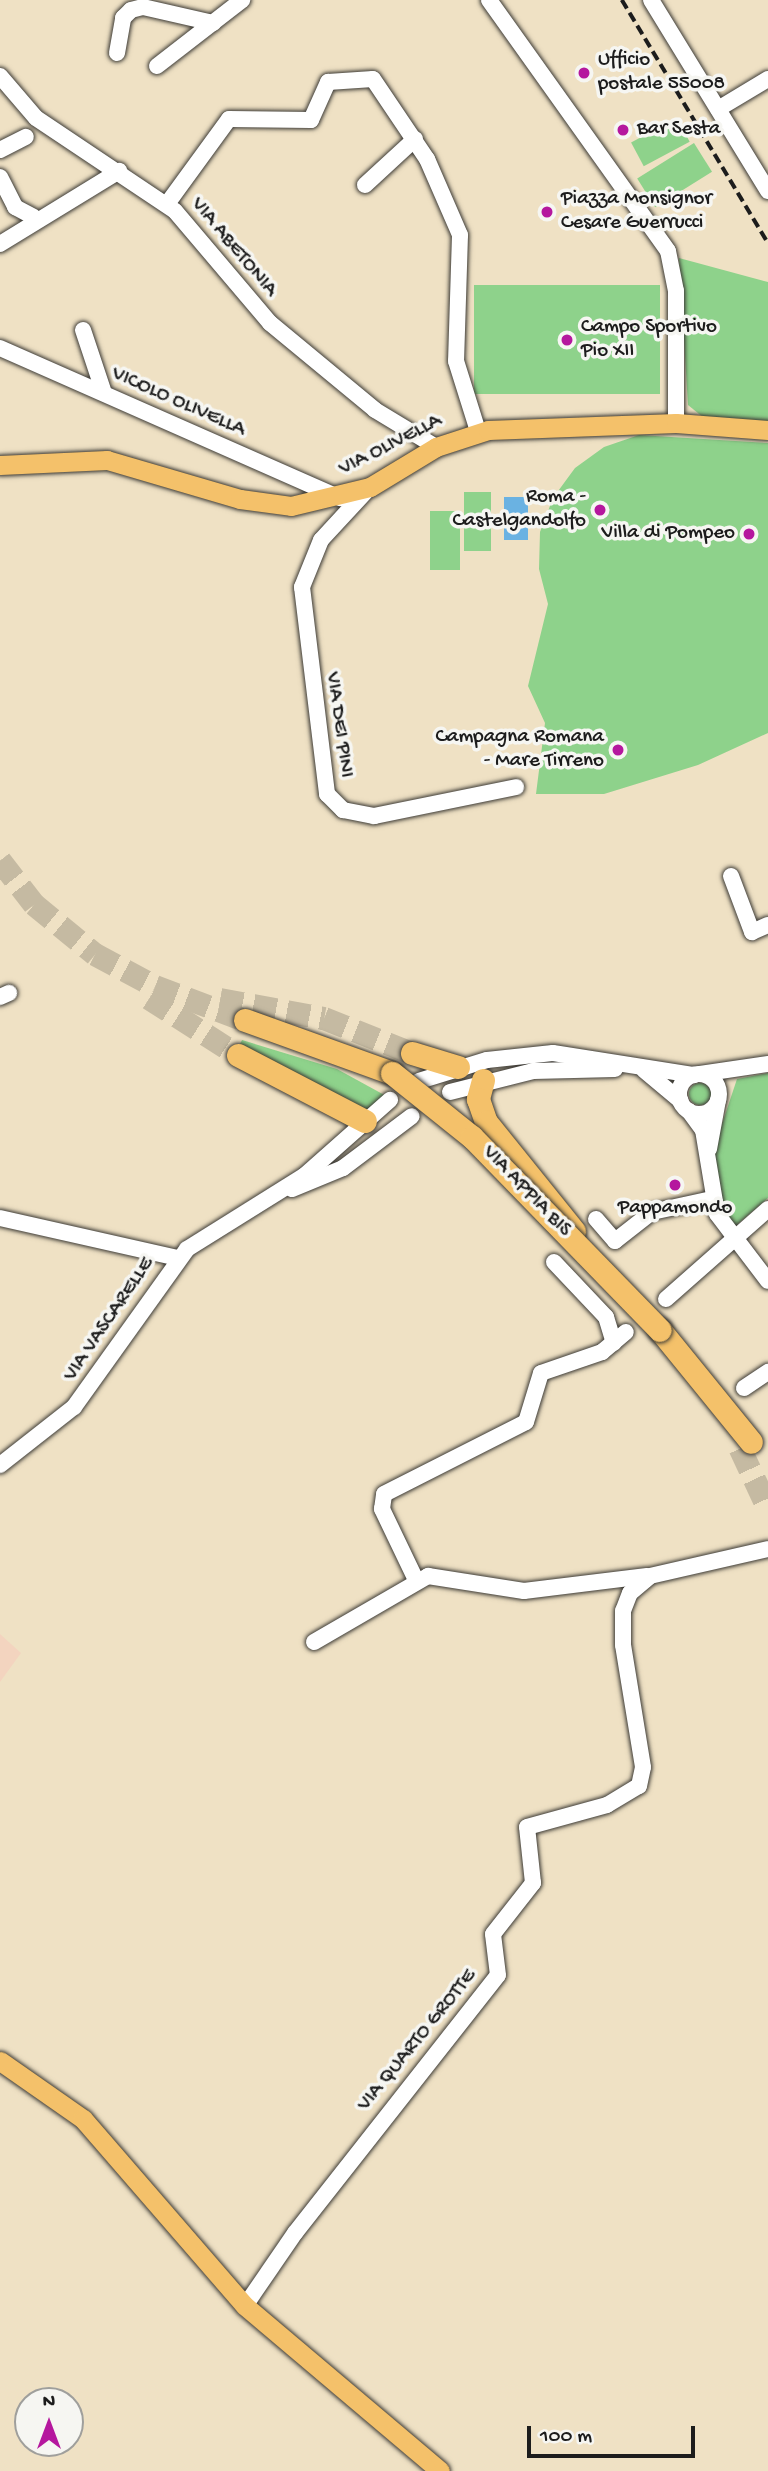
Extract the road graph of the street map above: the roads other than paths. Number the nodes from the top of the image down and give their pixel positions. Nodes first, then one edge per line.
1 (242, 0) edge
2 (489, 0) edge
3 (651, 0) edge
4 (213, 23) junction
5 (117, 53) dead end
6 (157, 66) dead end
7 (0, 76) edge
8 (768, 79) edge
9 (718, 109) junction
10 (26, 138) dead end
11 (415, 139) junction
12 (0, 150) edge
13 (119, 172) junction
14 (0, 177) edge
15 (365, 185) dead end
16 (768, 191) edge
17 (167, 204) junction
18 (34, 217) junction
19 (0, 244) edge
20 (83, 330) dead end
21 (0, 348) edge
22 (104, 393) junction
23 (676, 423) junction
24 (768, 430) edge
25 (478, 431) junction
26 (436, 447) junction
27 (0, 465) edge
28 (370, 487) junction
29 (340, 498) junction
30 (516, 787) dead end
31 (731, 876) dead end
32 (768, 925) edge
33 (242, 1025) tunnel mouth
34 (412, 1053) tunnel mouth
35 (238, 1055) tunnel mouth
36 (764, 1065) edge
37 (457, 1067) junction
38 (642, 1069) junction
39 (697, 1075) junction
40 (483, 1080) junction
41 (419, 1081) dead end
42 (389, 1086) junction
43 (450, 1092) dead end
44 (719, 1096) junction
45 (685, 1106) junction
46 (412, 1116) dead end
47 (365, 1121) junction
48 (707, 1159) junction
49 (279, 1192) junction
50 (712, 1199) junction
51 (768, 1209) edge
52 (0, 1218) edge
53 (596, 1219) dead end
54 (734, 1240) junction
55 (177, 1258) junction
56 (554, 1262) dead end
57 (602, 1271) junction
58 (768, 1281) edge
59 (666, 1299) dead end
60 (655, 1334) junction
61 (768, 1372) edge
62 (744, 1388) dead end
63 (745, 1445) tunnel mouth
64 (0, 1465) edge
65 (768, 1549) edge
66 (650, 1576) junction
67 (416, 1580) junction
68 (314, 1642) dead end
69 (0, 2062) edge
70 (245, 2306) junction
71 (440, 2471) edge

1 - 4 street
2 - 23 street
3 - 9 street
4 - 5 street
4 - 6 street
7 - 13 street, VIA ABETONIA
8 - 9 street
9 - 16 street
10 - 12 street
11 - 15 street
11 - 17 street
11 - 25 street
13 - 17 street, VIA ABETONIA
13 - 18 street
14 - 18 street
17 - 26 street, VIA ABETONIA
18 - 19 street
20 - 22 street
21 - 22 street, VICOLO OLIVELLA
22 - 29 street, VICOLO OLIVELLA
23 - 24 main road, VIA OLIVELLA
23 - 25 main road, VIA OLIVELLA
25 - 26 main road, VIA OLIVELLA
26 - 28 main road, VIA OLIVELLA
27 - 29 main road, VIA OLIVELLA
28 - 29 main road, VIA OLIVELLA
28 - 30 street, VIA DEI PINI
31 - 32 street
33 - 42 highway, VIA APPIA BIS
34 - 37 highway
35 - 47 highway
36 - 39 street
36 - 44 street
37 - 38 street
37 - 41 street
38 - 39 street
38 - 40 street
38 - 45 street
39 - 44 street
39 - 45 street
40 - 43 street
40 - 57 highway, bridge
42 - 47 street, VIA VASCARELLE
42 - 57 highway, VIA APPIA BIS, bridge
42 - 60 highway, VIA APPIA BIS
44 - 45 street
44 - 48 street
45 - 48 street
46 - 49 street
47 - 49 street, VIA VASCARELLE
48 - 50 street
49 - 55 street, VIA VASCARELLE
50 - 53 street
50 - 54 street
51 - 54 street
52 - 55 street
54 - 58 street
54 - 59 street
55 - 64 street, VIA VASCARELLE
56 - 67 street
57 - 60 highway, VIA APPIA BIS, bridge
60 - 63 highway, VIA APPIA BIS
61 - 62 street
65 - 66 street
66 - 67 street
66 - 70 street, VIA QUARTO GROTTE
67 - 68 street
69 - 70 main road
70 - 71 main road

